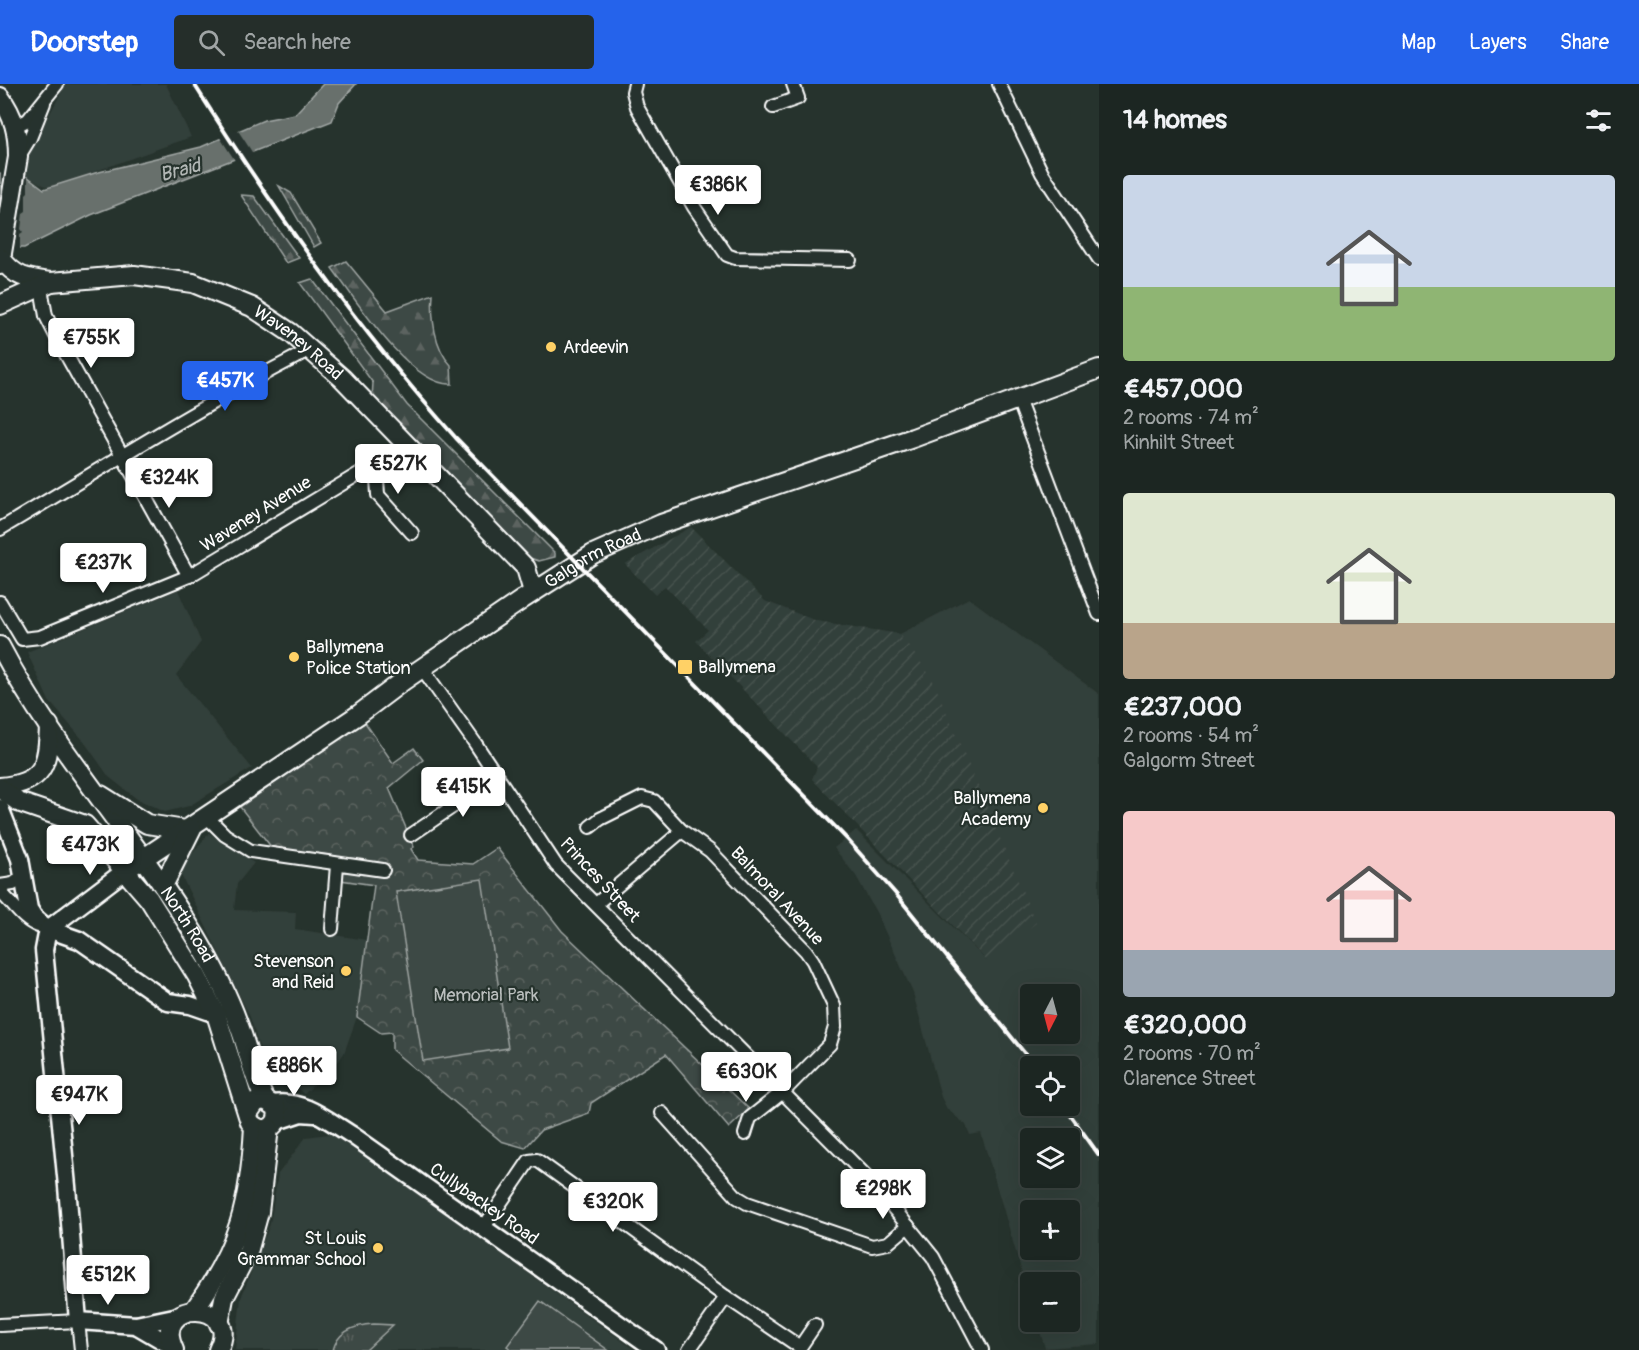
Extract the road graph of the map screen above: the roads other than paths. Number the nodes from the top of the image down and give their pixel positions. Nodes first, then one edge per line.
1 (57, 84) edge
2 (635, 84) edge
3 (793, 84) edge
4 (999, 84) edge
5 (0, 97) edge
6 (44, 103) junction
7 (773, 108) dead end
8 (16, 126) junction
9 (16, 165) junction
10 (1, 258) edge
11 (1099, 259) edge
12 (850, 260) dead end
13 (46, 285) junction
14 (0, 304) edge
15 (309, 347) junction
16 (1099, 369) edge
17 (1018, 399) junction
18 (405, 446) junction
19 (124, 456) junction
20 (376, 461) junction
21 (0, 529) edge
22 (412, 533) dead end
23 (526, 568) junction
24 (189, 576) junction
25 (555, 578) junction
26 (533, 592) junction
27 (0, 602) edge
28 (1099, 614) edge
29 (0, 646) edge
30 (422, 668) junction
31 (49, 725) junction
32 (498, 776) junction
33 (0, 788) edge
34 (94, 791) junction
35 (0, 808) edge
36 (195, 824) junction
37 (590, 827) dead end
38 (682, 831) junction
39 (411, 835) dead end
40 (143, 858) junction
41 (338, 864) junction
42 (126, 870) junction
43 (383, 870) dead end
44 (23, 877) junction
45 (0, 886) edge
46 (163, 886) junction
47 (0, 892) edge
48 (596, 904) junction
49 (48, 929) junction
50 (332, 929) dead end
51 (216, 1014) junction
52 (784, 1091) junction
53 (662, 1113) dead end
54 (265, 1115) junction
55 (745, 1134) dead end
56 (908, 1226) junction
57 (484, 1227) junction
58 (726, 1297) junction
59 (187, 1313) junction
60 (78, 1321) junction
61 (219, 1324) junction
62 (0, 1325) edge
63 (136, 1325) junction
64 (815, 1325) dead end
65 (173, 1349) edge
66 (81, 1350) edge
67 (218, 1350) edge
68 (656, 1350) edge
69 (689, 1350) edge
70 (982, 1350) edge

1 - 6 street
2 - 12 street
3 - 7 street
4 - 11 street
5 - 8 main road
6 - 8 street
6 - 9 street
8 - 9 main road
9 - 10 main road
10 - 13 main road
13 - 14 main road, Waveney Road
13 - 15 main road, Waveney Road
13 - 19 street
15 - 18 main road, Waveney Road
15 - 19 street
16 - 17 main road, Galgorm Road
17 - 25 main road, Galgorm Road
17 - 28 street
18 - 20 street, Waveney Avenue
18 - 23 main road, Waveney Road
19 - 21 street
19 - 24 street
20 - 22 street
20 - 24 street, Waveney Avenue
23 - 25 main road, Waveney Road
23 - 26 main road, Waveney Road
24 - 27 street, Waveney Avenue
25 - 26 main road, Galgorm Road
26 - 30 main road, Galgorm Road
29 - 31 main road, North Road
30 - 32 street, Princes Street
30 - 36 main road, Galgorm Road
31 - 33 main road
31 - 34 main road, North Road
32 - 39 street
32 - 48 street, Princes Street
33 - 42 main road
34 - 36 main road
34 - 40 main road, North Road
35 - 44 street
36 - 40 main road, Galgorm Road
36 - 41 street
36 - 46 main road
37 - 38 street, Balmoral Avenue
38 - 48 street
38 - 52 street, Balmoral Avenue
40 - 42 main road, Galgorm Road
40 - 46 main road, North Road
41 - 43 street
41 - 50 street
42 - 49 street
42 - 51 main road
44 - 45 street
44 - 49 street
46 - 54 main road, North Road
47 - 49 street
48 - 52 street, Princes Street
49 - 51 street
49 - 60 street
51 - 54 main road
52 - 55 street, Balmoral Avenue
52 - 56 street, Princes Street
53 - 56 street
54 - 57 street, Cullybackey Road
54 - 59 main road
54 - 61 main road
56 - 70 street, Princes Street
57 - 58 street
57 - 68 street, Cullybackey Road
58 - 64 street
58 - 69 street
59 - 61 main road
59 - 63 street
59 - 65 main road
60 - 62 street
60 - 63 street
60 - 66 street
61 - 67 main road
63 - 65 street

